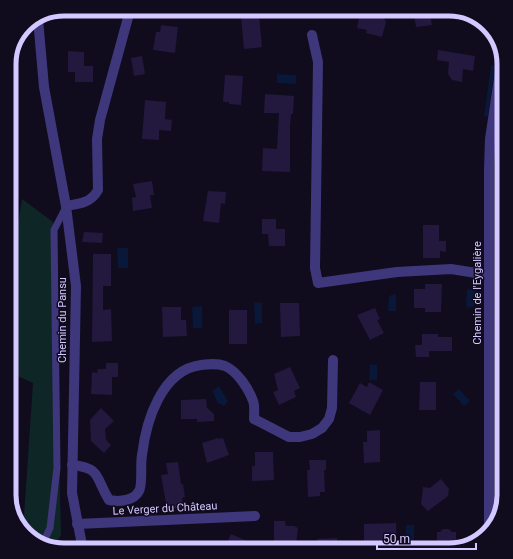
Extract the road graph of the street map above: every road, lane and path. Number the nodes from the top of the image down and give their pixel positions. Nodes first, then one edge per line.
1 (128, 16) edge
2 (38, 23) edge
3 (312, 35) dead end
4 (497, 92) edge
5 (66, 206) junction
6 (489, 275) junction
7 (333, 360) dead end
8 (72, 465) junction
9 (255, 516) dead end
10 (489, 522) edge
11 (77, 524) junction
12 (45, 539) edge
13 (81, 543) edge

1 - 5 street
2 - 5 street, Chemin du Pansu
3 - 6 street
4 - 6 street, Chemin de l'Eygalière
5 - 8 street, Chemin du Pansu
5 - 12 lane
6 - 10 street, Chemin de l'Eygalière
7 - 8 street
8 - 11 street, Chemin du Pansu
9 - 11 street, Le Verger du Château
11 - 13 street, Chemin du Pansu

